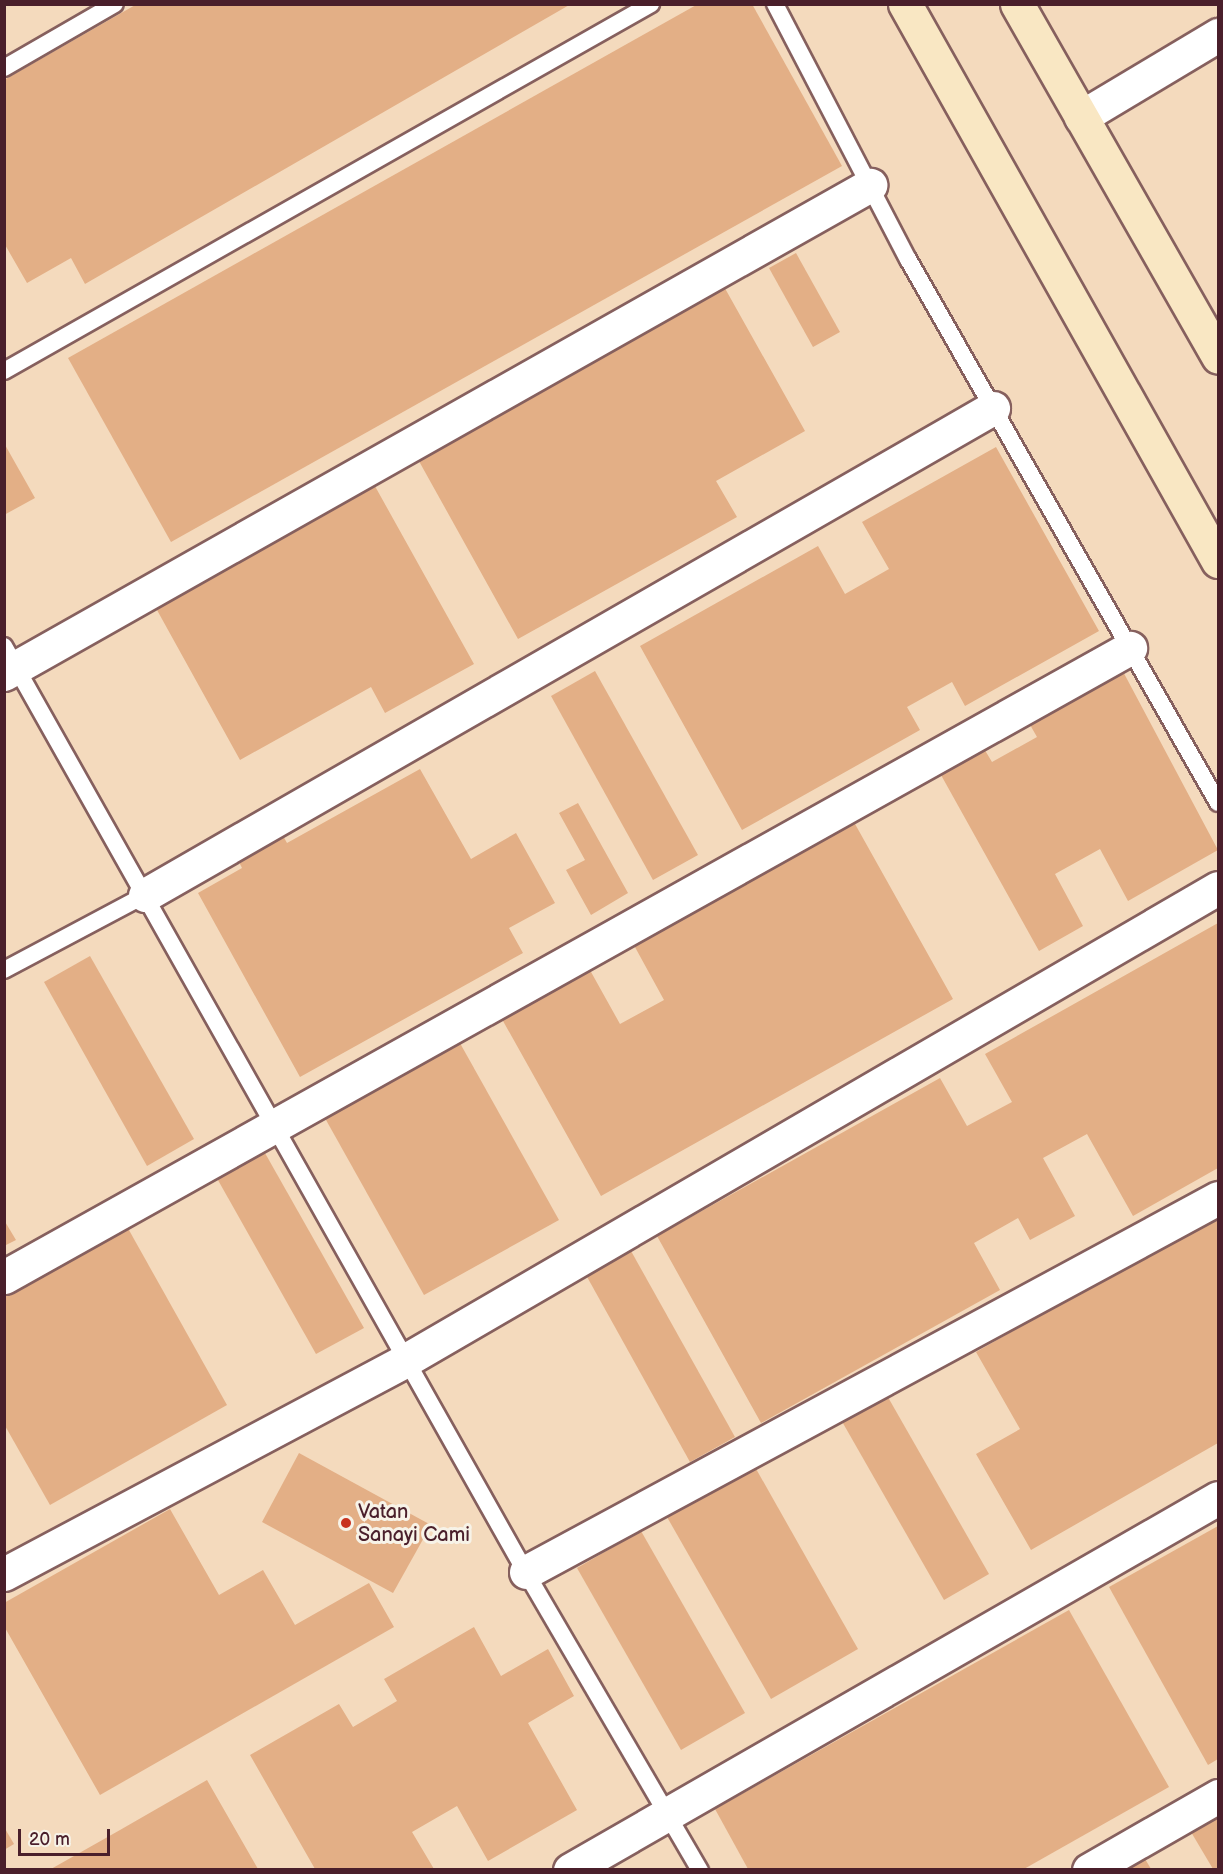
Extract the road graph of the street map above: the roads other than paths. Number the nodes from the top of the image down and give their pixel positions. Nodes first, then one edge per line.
1 (115, 4) edge
2 (651, 4) edge
3 (775, 4) edge
4 (905, 4) edge
5 (1017, 4) edge
6 (1218, 35) edge
7 (4, 68) edge
8 (1080, 117) junction
9 (870, 185) junction
10 (1218, 357) edge
11 (4, 370) edge
12 (993, 408) junction
13 (1218, 561) edge
14 (1130, 648) junction
15 (9, 663) edge
16 (1218, 803) edge
17 (1218, 888) edge
18 (145, 895) junction
19 (4, 970) edge
20 (273, 1124) junction
21 (1218, 1198) edge
22 (4, 1277) edge
23 (406, 1360) junction
24 (1218, 1498) edge
25 (526, 1572) junction
26 (4, 1574) edge
27 (1218, 1796) edge
28 (669, 1815) junction
29 (570, 1869) edge
30 (700, 1869) edge
31 (1089, 1869) edge

1 - 7 lane
2 - 11 lane
3 - 9 lane
4 - 13 main road
5 - 8 main road
6 - 8 street
8 - 10 main road
9 - 12 lane
9 - 15 street
12 - 14 lane
12 - 18 street
14 - 16 lane
14 - 20 street
15 - 18 lane
17 - 23 street
18 - 19 lane
18 - 20 lane
20 - 22 street
20 - 23 lane
21 - 25 street
23 - 25 lane
23 - 26 street
24 - 28 street
25 - 28 lane
27 - 31 street
28 - 29 street
28 - 30 lane

